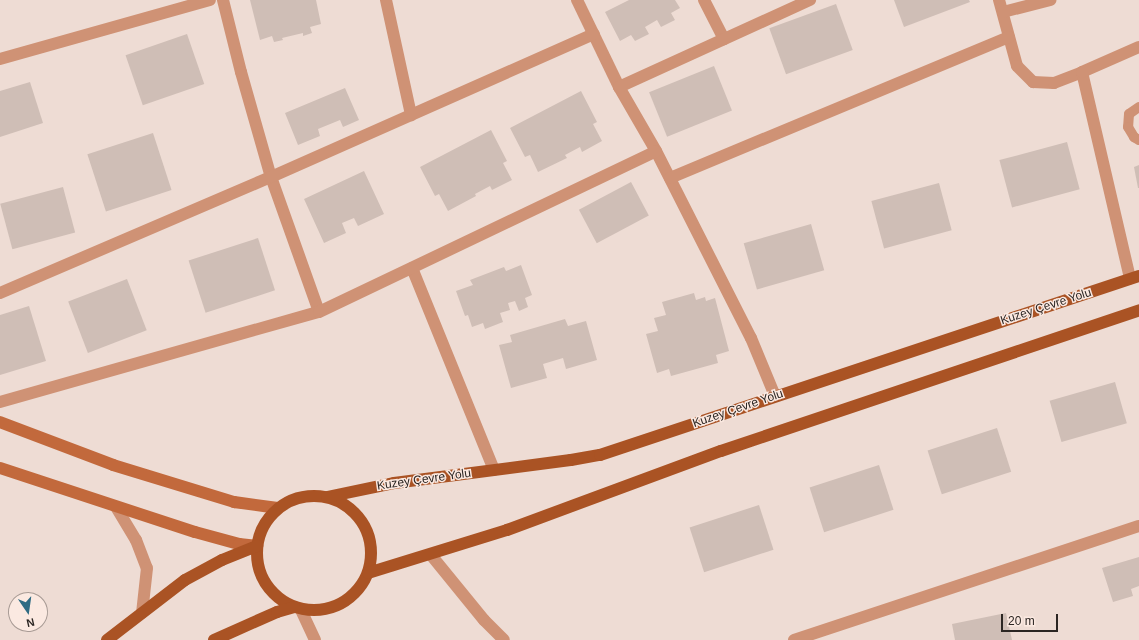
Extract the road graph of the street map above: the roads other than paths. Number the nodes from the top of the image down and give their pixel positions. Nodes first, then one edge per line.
1 (210, 0) edge
2 (223, 0) edge
3 (386, 0) edge
4 (577, 0) edge
5 (704, 0) edge
6 (810, 0) edge
7 (999, 0) edge
8 (1050, 0) edge
9 (1003, 12) junction
10 (594, 34) junction
11 (1009, 36) junction
12 (724, 39) junction
13 (1139, 47) edge
14 (0, 59) edge
15 (1082, 72) junction
16 (619, 87) junction
17 (1139, 107) edge
18 (411, 115) junction
19 (1139, 140) edge
20 (656, 151) junction
21 (271, 177) junction
22 (670, 178) junction
23 (412, 268) junction
24 (1134, 278) edge
25 (0, 293) edge
26 (1139, 310) edge
27 (319, 312) junction
28 (775, 396) junction
29 (0, 402) edge
30 (0, 422) edge
31 (0, 468) edge
32 (494, 470) junction
33 (327, 497) junction
34 (116, 507) junction
35 (278, 508) junction
36 (1139, 526) edge
37 (257, 546) junction
38 (430, 555) junction
39 (368, 573) junction
40 (298, 608) junction
41 (142, 613) junction
42 (107, 640) edge
43 (214, 640) edge
44 (315, 640) edge
45 (504, 640) edge
46 (794, 640) edge

1 - 14 street
2 - 21 street
3 - 18 street
4 - 10 street
5 - 12 street
6 - 12 street
7 - 9 street
8 - 9 street
9 - 11 street
10 - 16 street
10 - 18 street
11 - 15 street
11 - 22 street
12 - 16 street
13 - 15 street
15 - 24 street
16 - 20 street
17 - 19 lane
18 - 21 street
20 - 22 street
20 - 23 street
21 - 25 street
21 - 27 street
22 - 28 street
23 - 27 street
23 - 32 street
24 - 28 main road, Kuzey Çevre Yolu
26 - 38 main road
27 - 29 street
28 - 32 main road, Kuzey Çevre Yolu
30 - 35 street
31 - 34 street
32 - 33 main road, Kuzey Çevre Yolu
33 - 35 main road
33 - 39 main road
34 - 37 street
34 - 41 street
35 - 37 main road
36 - 46 street
37 - 40 main road
37 - 41 main road
38 - 39 main road
38 - 45 street
39 - 40 main road
40 - 43 main road
40 - 44 street
41 - 42 main road

